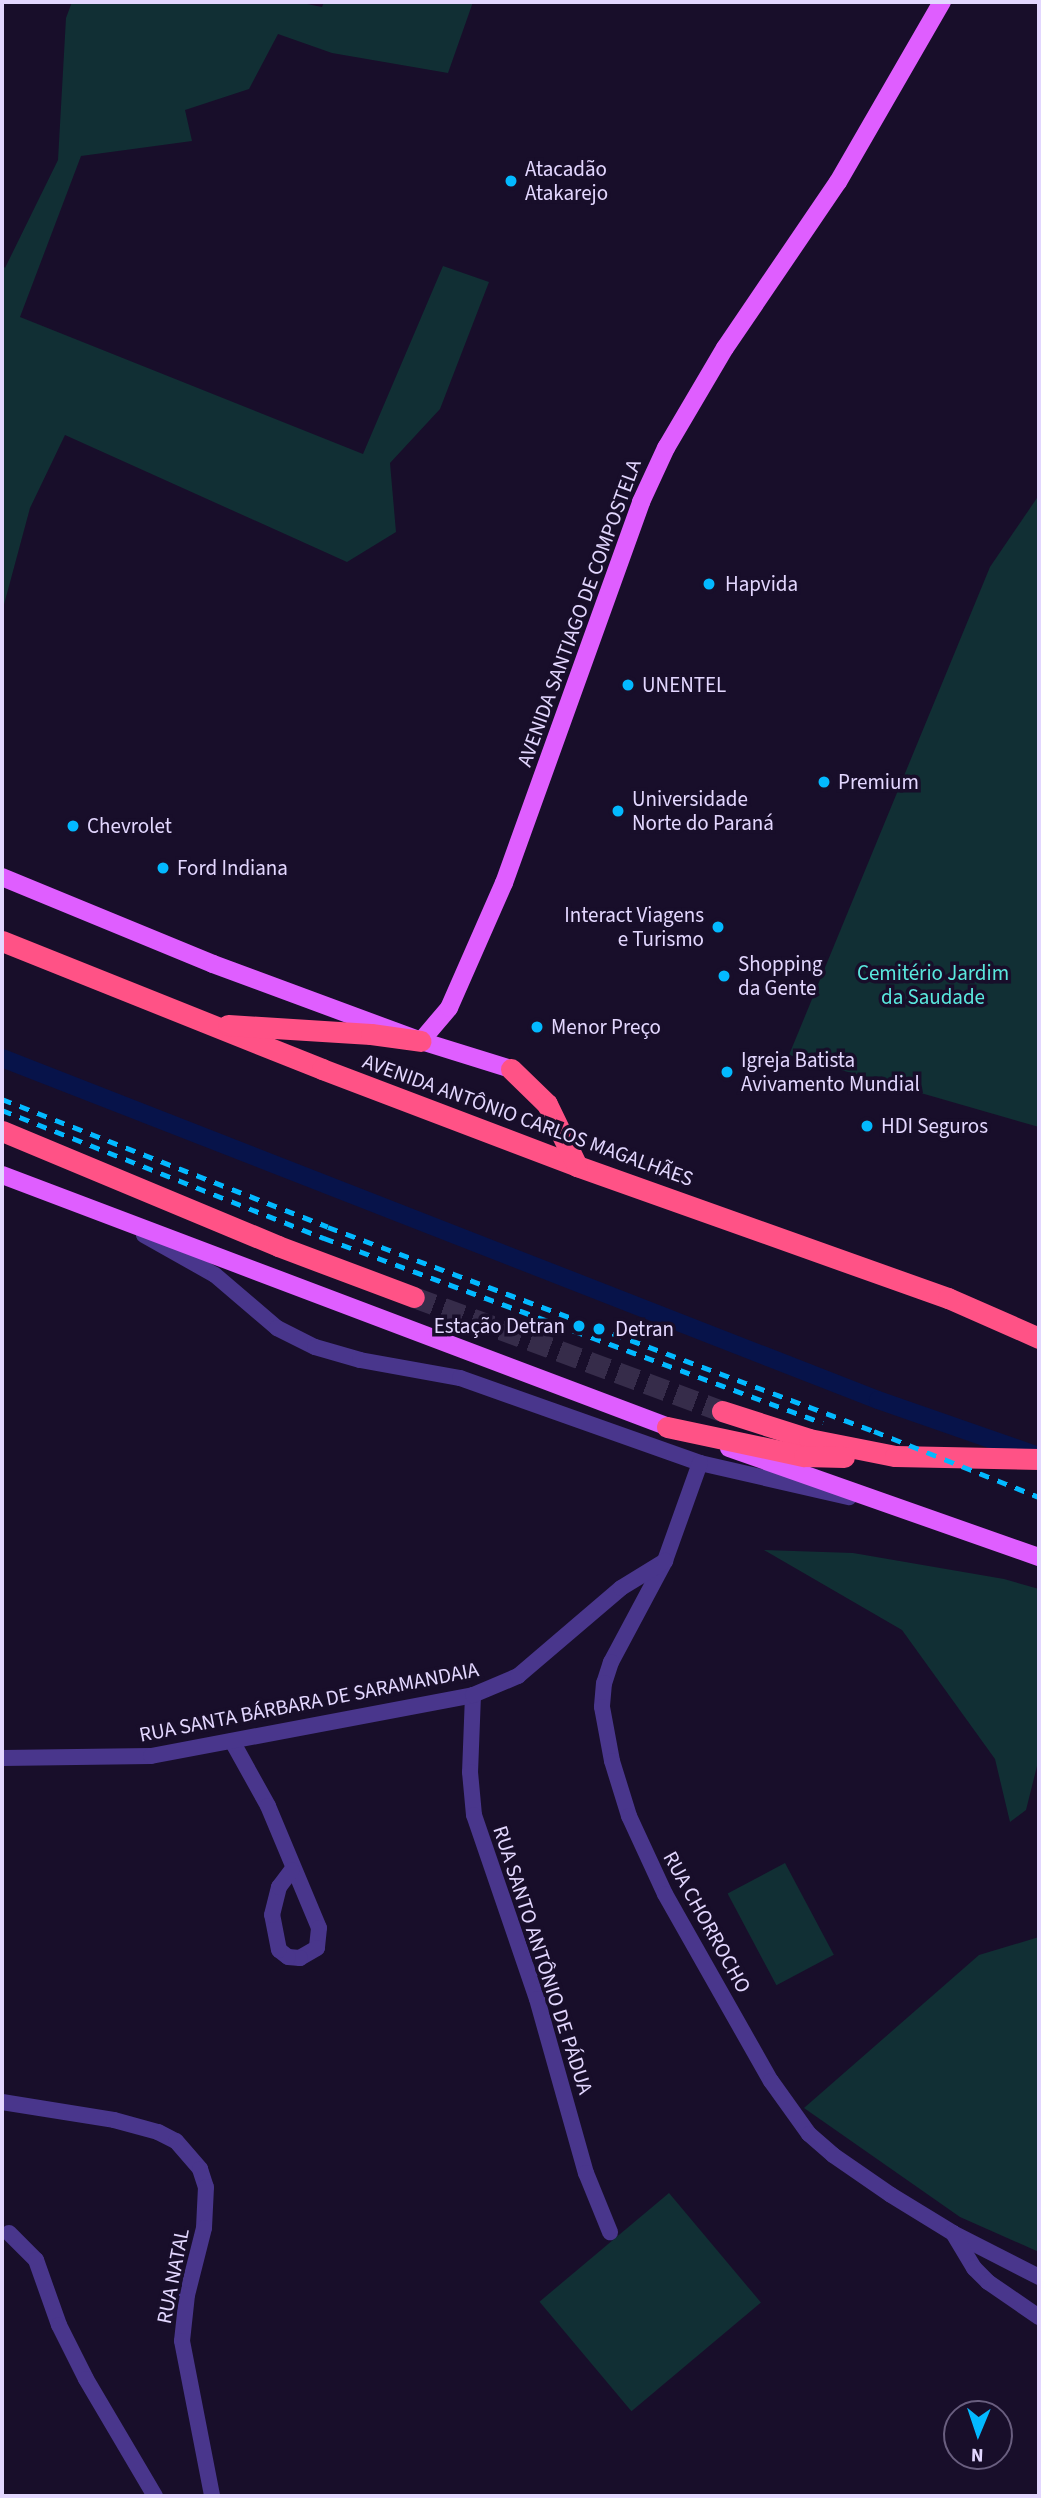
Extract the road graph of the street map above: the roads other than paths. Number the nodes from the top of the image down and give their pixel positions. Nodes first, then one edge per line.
1 (942, 2) edge
2 (2, 877) edge
3 (2, 941) edge
4 (449, 1008) junction
5 (195, 1020) junction
6 (421, 1041) junction
7 (452, 1050) junction
8 (511, 1069) joint
9 (2, 1132) edge
10 (577, 1166) junction
11 (2, 1175) edge
12 (121, 1222) junction
13 (414, 1297) tunnel mouth
14 (948, 1298) junction
15 (1039, 1321) edge
16 (1039, 1338) edge
17 (722, 1411) tunnel mouth
18 (667, 1427) junction
19 (895, 1456) junction
20 (1039, 1460) edge
21 (700, 1463) junction
22 (901, 1508) junction
23 (1039, 1557) edge
24 (666, 1561) junction
25 (473, 1695) junction
26 (232, 1741) junction
27 (2, 1758) edge
28 (292, 1870) junction
29 (2, 2102) edge
30 (610, 2232) dead end
31 (9, 2233) dead end
32 (953, 2233) junction
33 (1039, 2277) edge
34 (1039, 2316) edge
35 (155, 2496) edge
36 (212, 2496) edge

1 - 4 main road, AVENIDA SANTIAGO DE COMPOSTELA
2 - 6 main road, AVENIDA ANTÔNIO CARLOS MAGALHÃES
3 - 5 highway, AVENIDA ANTÔNIO CARLOS MAGALHÃES
4 - 6 main road, AVENIDA SANTIAGO DE COMPOSTELA
4 - 7 main road, AVENIDA SANTIAGO DE COMPOSTELA
5 - 6 highway
5 - 10 highway, AVENIDA ANTÔNIO CARLOS MAGALHÃES
6 - 7 main road, AVENIDA ANTÔNIO CARLOS MAGALHÃES
7 - 8 main road, AVENIDA ANTÔNIO CARLOS MAGALHÃES
8 - 10 highway
9 - 13 highway
10 - 14 highway, AVENIDA ANTÔNIO CARLOS MAGALHÃES
11 - 12 main road
12 - 18 main road
12 - 21 street
14 - 15 highway
14 - 16 highway, AVENIDA ANTÔNIO CARLOS MAGALHÃES
17 - 19 highway
18 - 19 highway
18 - 22 main road
19 - 20 highway
21 - 22 street
21 - 24 street, RUA CHORROCHO
22 - 23 main road
24 - 25 street, RUA SANTA BÁRBARA DE SARAMANDAIA
24 - 32 street, RUA CHORROCHO
25 - 26 street, RUA SANTA BÁRBARA DE SARAMANDAIA
25 - 30 street, RUA SANTO ANTÔNIO DE PÁDUA
26 - 27 street, RUA SANTA BÁRBARA DE SARAMANDAIA
26 - 28 street
28 - 28 street
29 - 36 street, RUA NATAL
31 - 35 street
32 - 33 street, RUA CHORROCHO
32 - 34 street

